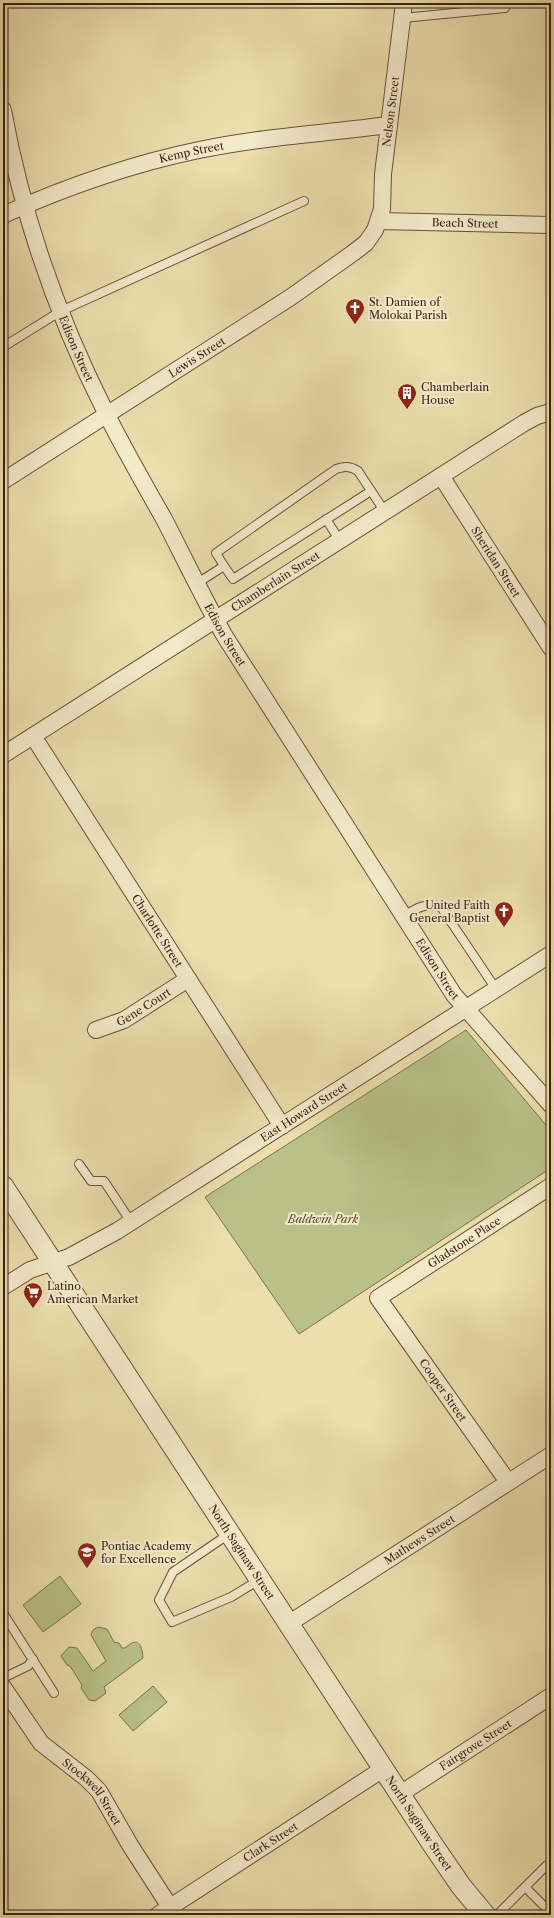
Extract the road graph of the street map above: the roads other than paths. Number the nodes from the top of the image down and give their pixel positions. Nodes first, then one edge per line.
1 (505, 8) dead end
2 (404, 11) edge
3 (3, 110) edge
4 (389, 125) junction
5 (304, 201) dead end
6 (25, 205) junction
7 (3, 215) edge
8 (379, 221) junction
9 (551, 225) edge
10 (61, 311) junction
11 (3, 347) edge
12 (551, 412) edge
13 (106, 415) junction
14 (441, 476) junction
15 (3, 481) edge
16 (371, 491) junction
17 (385, 512) junction
18 (326, 519) junction
19 (340, 540) junction
20 (224, 566) junction
21 (196, 584) junction
22 (216, 620) junction
23 (551, 648) edge
24 (33, 736) junction
25 (3, 755) edge
26 (404, 916) junction
27 (551, 954) edge
28 (188, 979) junction
29 (496, 989) junction
30 (466, 1008) junction
31 (96, 1030) dead end
32 (551, 1105) edge
33 (282, 1126) junction
34 (79, 1164) dead end
35 (3, 1186) edge
36 (551, 1186) edge
37 (131, 1222) junction
38 (53, 1263) junction
39 (3, 1287) edge
40 (378, 1298) joint
41 (551, 1455) edge
42 (508, 1482) junction
43 (229, 1534) junction
44 (259, 1580) junction
45 (3, 1613) edge
46 (288, 1624) junction
47 (33, 1659) junction
48 (3, 1678) edge
49 (3, 1687) edge
50 (54, 1692) dead end
51 (551, 1696) edge
52 (383, 1769) junction
53 (400, 1794) junction
54 (551, 1864) edge
55 (525, 1887) junction
56 (164, 1911) edge
57 (551, 1913) edge
58 (484, 1915) edge
59 (497, 1915) edge

1 - 2 lane
2 - 4 street, Nelson Street
3 - 6 street, Edison Street
4 - 6 street, Kemp Street
4 - 8 street, Nelson Street
5 - 10 lane
6 - 7 street, Kemp Street
6 - 10 street, Edison Street
8 - 9 street, Beach Street
8 - 13 street, Lewis Street
10 - 11 lane
10 - 13 street, Edison Street
12 - 14 street, Chamberlain Street
13 - 15 street, Lewis Street
13 - 21 street, Edison Street
14 - 17 street, Chamberlain Street
14 - 23 street, Sheridan Street
16 - 17 lane
16 - 18 lane
16 - 20 lane
17 - 19 street, Chamberlain Street
18 - 19 lane
18 - 20 lane
19 - 22 street, Chamberlain Street
20 - 21 lane
21 - 22 street, Edison Street
22 - 24 street, Chamberlain Street
22 - 26 street, Edison Street
24 - 25 street, Chamberlain Street
24 - 28 street, Charlotte Street
26 - 29 lane
26 - 30 street, Edison Street
27 - 29 street, East Howard Street
28 - 31 street, Gene Court
28 - 33 street, Charlotte Street
29 - 30 street, East Howard Street
30 - 32 street, Edison Street
30 - 33 street, East Howard Street
33 - 37 street, East Howard Street
34 - 37 lane
35 - 38 street, North Saginaw Street
36 - 40 street, Gladstone Place
37 - 38 street, East Howard Street
38 - 39 street, East Howard Street
38 - 43 street, North Saginaw Street
40 - 42 street, Cooper Street
41 - 42 street, Mathews Street
42 - 46 street, Mathews Street
43 - 44 street, North Saginaw Street
43 - 44 lane
44 - 46 street, North Saginaw Street
45 - 47 lane
46 - 52 street, North Saginaw Street
47 - 48 lane
47 - 50 lane
49 - 56 street, Stockwell Street
51 - 53 street, Fairgrove Street
52 - 53 street, North Saginaw Street
52 - 56 street, Clark Street
53 - 58 street, North Saginaw Street
54 - 55 lane
55 - 57 lane
55 - 59 lane

